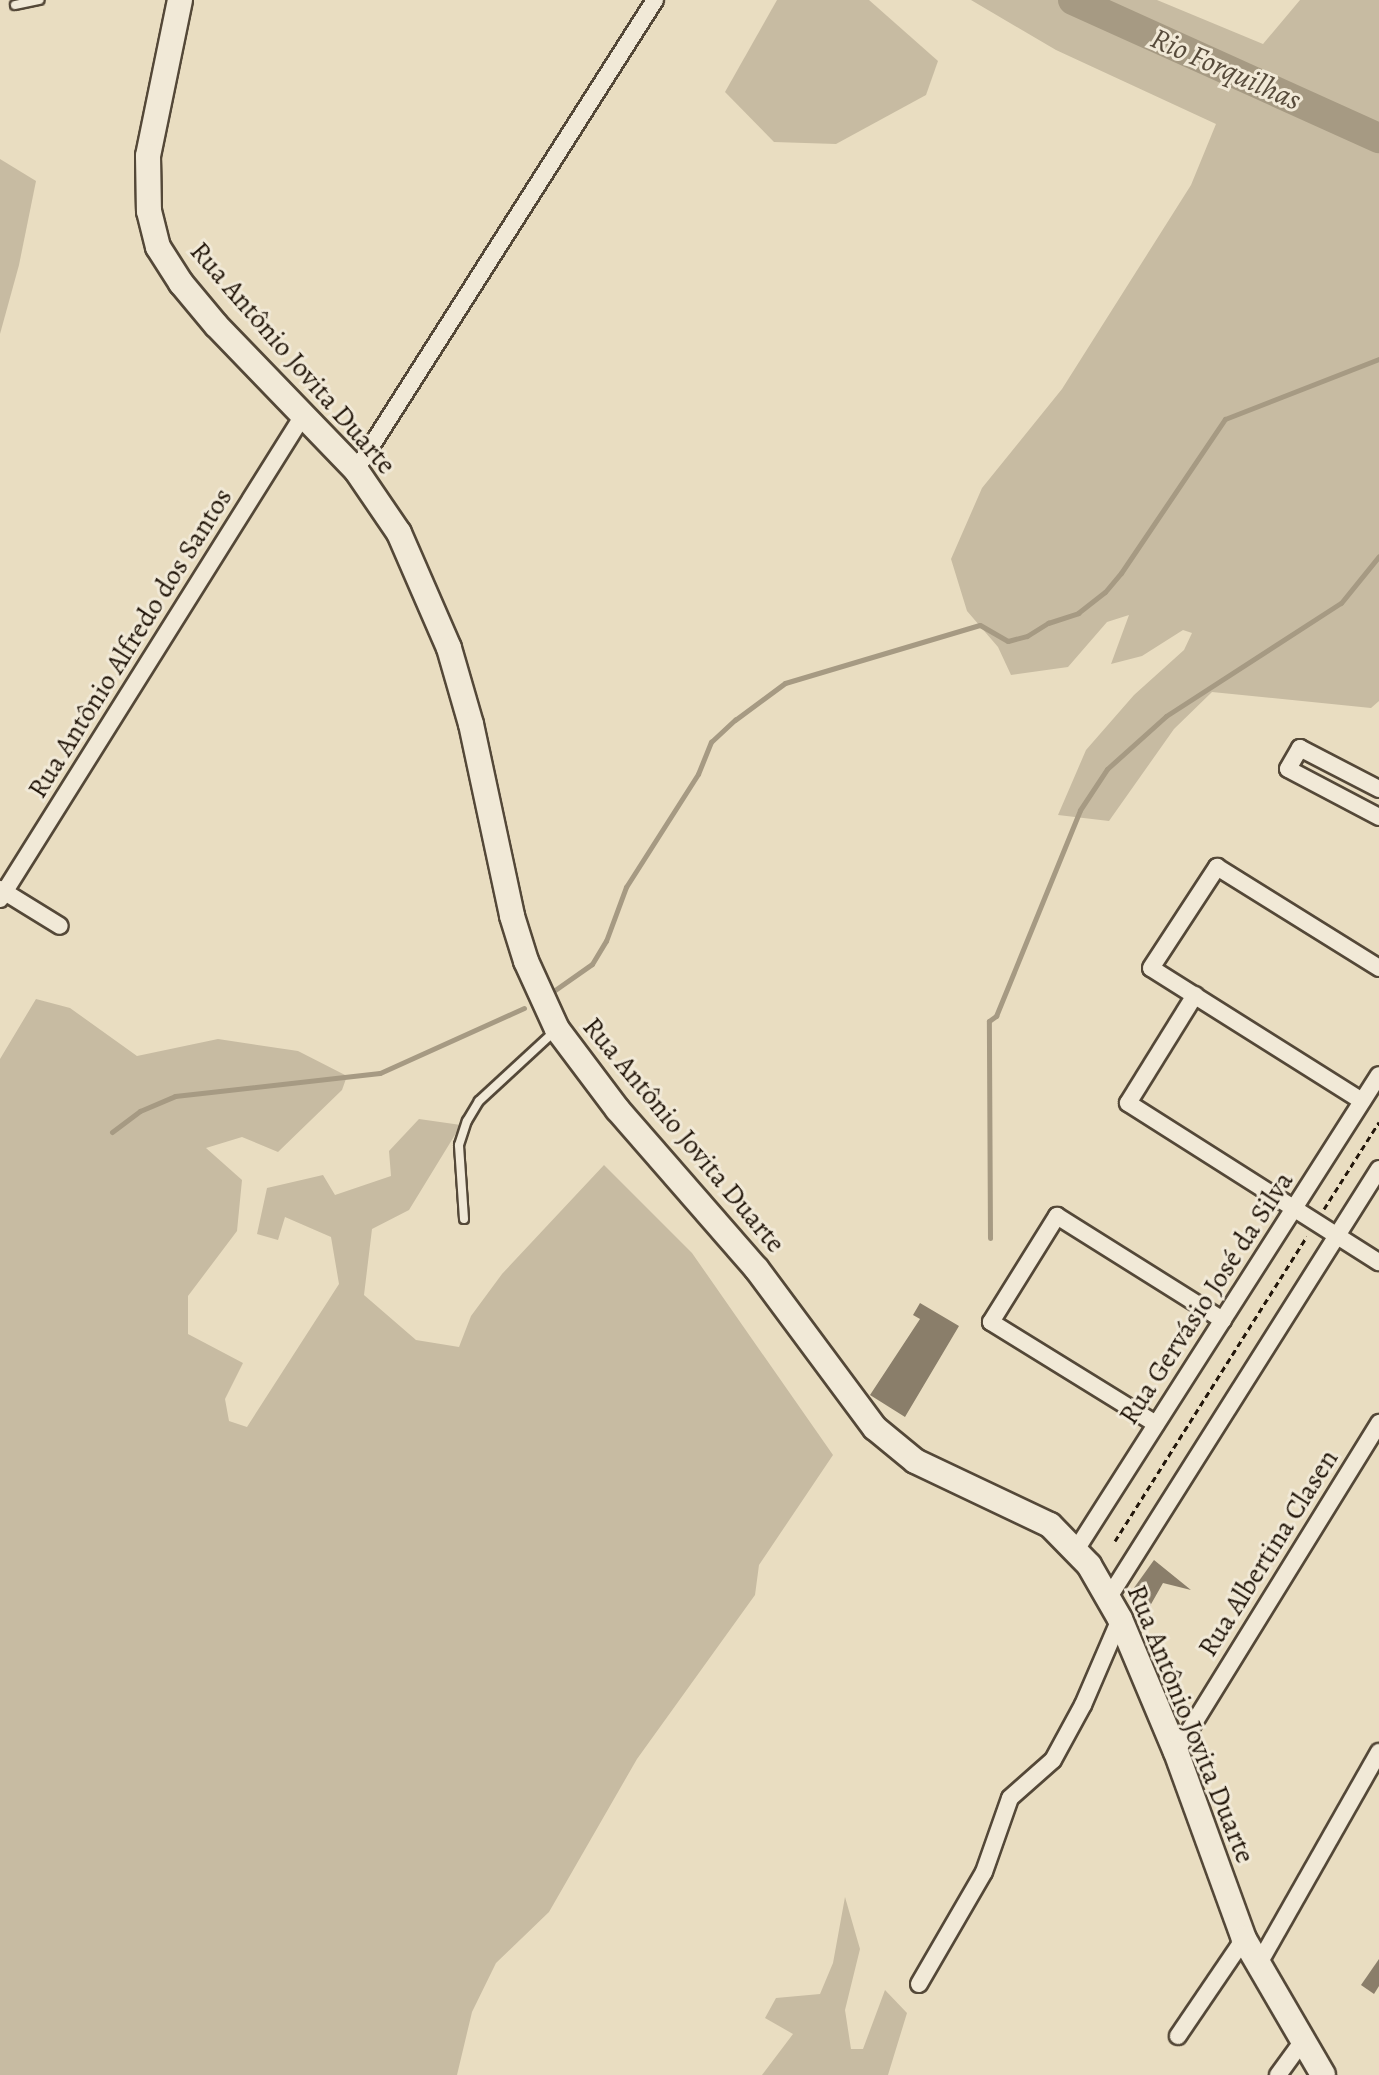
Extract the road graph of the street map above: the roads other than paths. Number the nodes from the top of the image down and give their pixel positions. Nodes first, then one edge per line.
1 (39, 0) edge
2 (180, 0) edge
3 (655, 0) edge
4 (15, 5) dead end
5 (304, 414) junction
6 (356, 470) junction
7 (1379, 789) edge
8 (1379, 817) edge
9 (2, 893) edge
10 (60, 926) dead end
11 (1379, 968) edge
12 (1195, 995) junction
13 (557, 1029) junction
14 (1379, 1075) edge
15 (1362, 1101) junction
16 (1379, 1169) edge
17 (1294, 1208) junction
18 (464, 1219) dead end
19 (1337, 1236) junction
20 (1379, 1262) edge
21 (1223, 1320) junction
22 (1379, 1423) edge
23 (1156, 1424) junction
24 (1076, 1550) junction
25 (1114, 1608) junction
26 (1176, 1752) junction
27 (1379, 1752) edge
28 (1244, 1939) junction
29 (1258, 1965) junction
30 (919, 1984) dead end
31 (1178, 2036) dead end
32 (1302, 2042) junction
33 (1278, 2075) edge
34 (1323, 2075) edge

1 - 4 lane
2 - 5 main road, Rua Antônio Jovita Duarte
3 - 6 street
5 - 6 main road, Rua Antônio Jovita Duarte
5 - 9 street, Rua Antônio Alfredo dos Santos
6 - 13 main road, Rua Antônio Jovita Duarte
7 - 8 street
9 - 10 street
11 - 12 street
12 - 15 street
12 - 17 street
13 - 18 lane
13 - 24 main road, Rua Antônio Jovita Duarte
14 - 15 street, Rua Gervásio José da Silva
15 - 17 street, Rua Gervásio José da Silva
16 - 19 street
17 - 19 street
17 - 21 street, Rua Gervásio José da Silva
19 - 20 street
19 - 25 street
21 - 23 street, Rua Gervásio José da Silva
21 - 23 street
22 - 26 street, Rua Albertina Clasen
23 - 24 street, Rua Gervásio José da Silva
24 - 25 main road, Rua Antônio Jovita Duarte
25 - 26 main road, Rua Antônio Jovita Duarte
25 - 30 street
26 - 28 main road, Rua Antônio Jovita Duarte
27 - 29 street
28 - 29 main road, Rua Antônio Jovita Duarte
28 - 31 street
29 - 32 main road, Rua Antônio Jovita Duarte
32 - 33 street
32 - 34 main road, Rua Antônio Jovita Duarte

